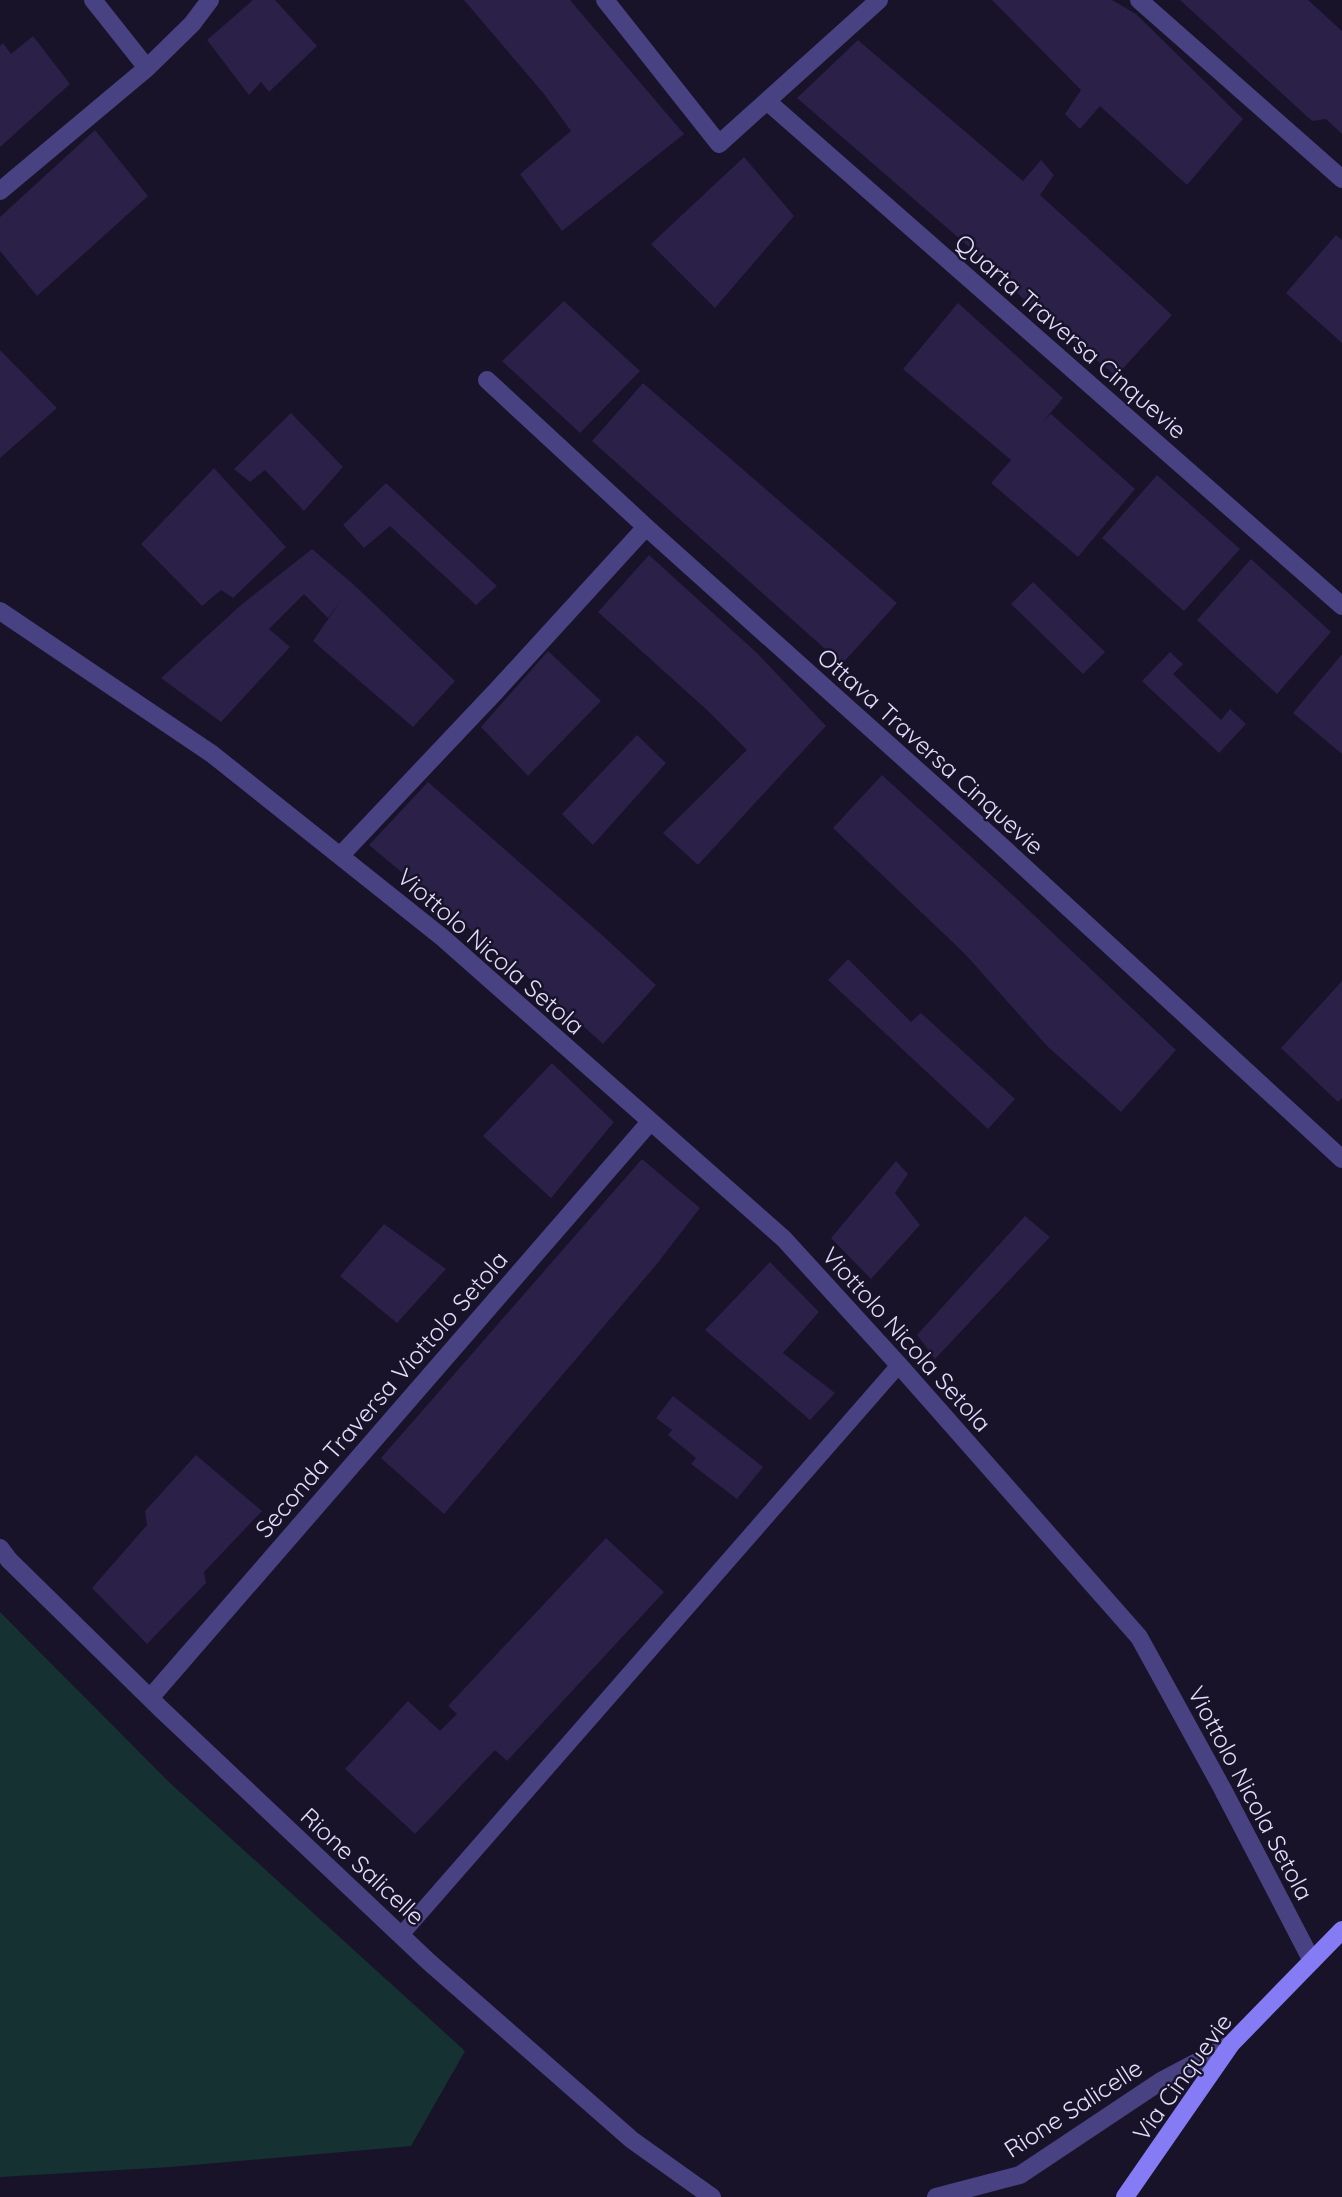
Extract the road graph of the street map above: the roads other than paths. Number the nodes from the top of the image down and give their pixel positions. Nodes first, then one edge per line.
1 (93, 0) edge
2 (211, 0) edge
3 (605, 0) edge
4 (879, 0) edge
5 (1139, 0) edge
6 (147, 68) junction
7 (768, 102) junction
8 (1342, 179) edge
9 (0, 191) edge
10 (487, 380) dead end
11 (646, 527) junction
12 (1342, 606) edge
13 (0, 611) edge
14 (340, 856) junction
15 (650, 1122) junction
16 (1342, 1158) edge
17 (899, 1366) junction
18 (0, 1548) edge
19 (150, 1698) junction
20 (1342, 1930) edge
21 (401, 1935) junction
22 (1312, 1961) junction
23 (1231, 2044) junction
24 (712, 2197) edge
25 (936, 2197) edge
26 (1125, 2197) edge

1 - 6 street
2 - 6 street
3 - 7 street
4 - 7 street
5 - 8 street
6 - 9 street
7 - 12 street, Quarta Traversa Cinquevie
10 - 11 street, Ottava Traversa Cinquevie
11 - 14 street
11 - 16 street, Ottava Traversa Cinquevie
13 - 14 street, Viottolo Nicola Setola
14 - 15 street, Viottolo Nicola Setola
15 - 17 street, Viottolo Nicola Setola
15 - 19 street, Seconda Traversa Viottolo Setola
17 - 21 lane
17 - 22 street, Viottolo Nicola Setola
18 - 19 street, Rione Salicelle
19 - 21 street, Rione Salicelle
20 - 22 street, Via Cinquevie
21 - 24 street, Rione Salicelle
22 - 23 street, Via Cinquevie
23 - 25 street, Rione Salicelle
23 - 26 street, Via Cinquevie

